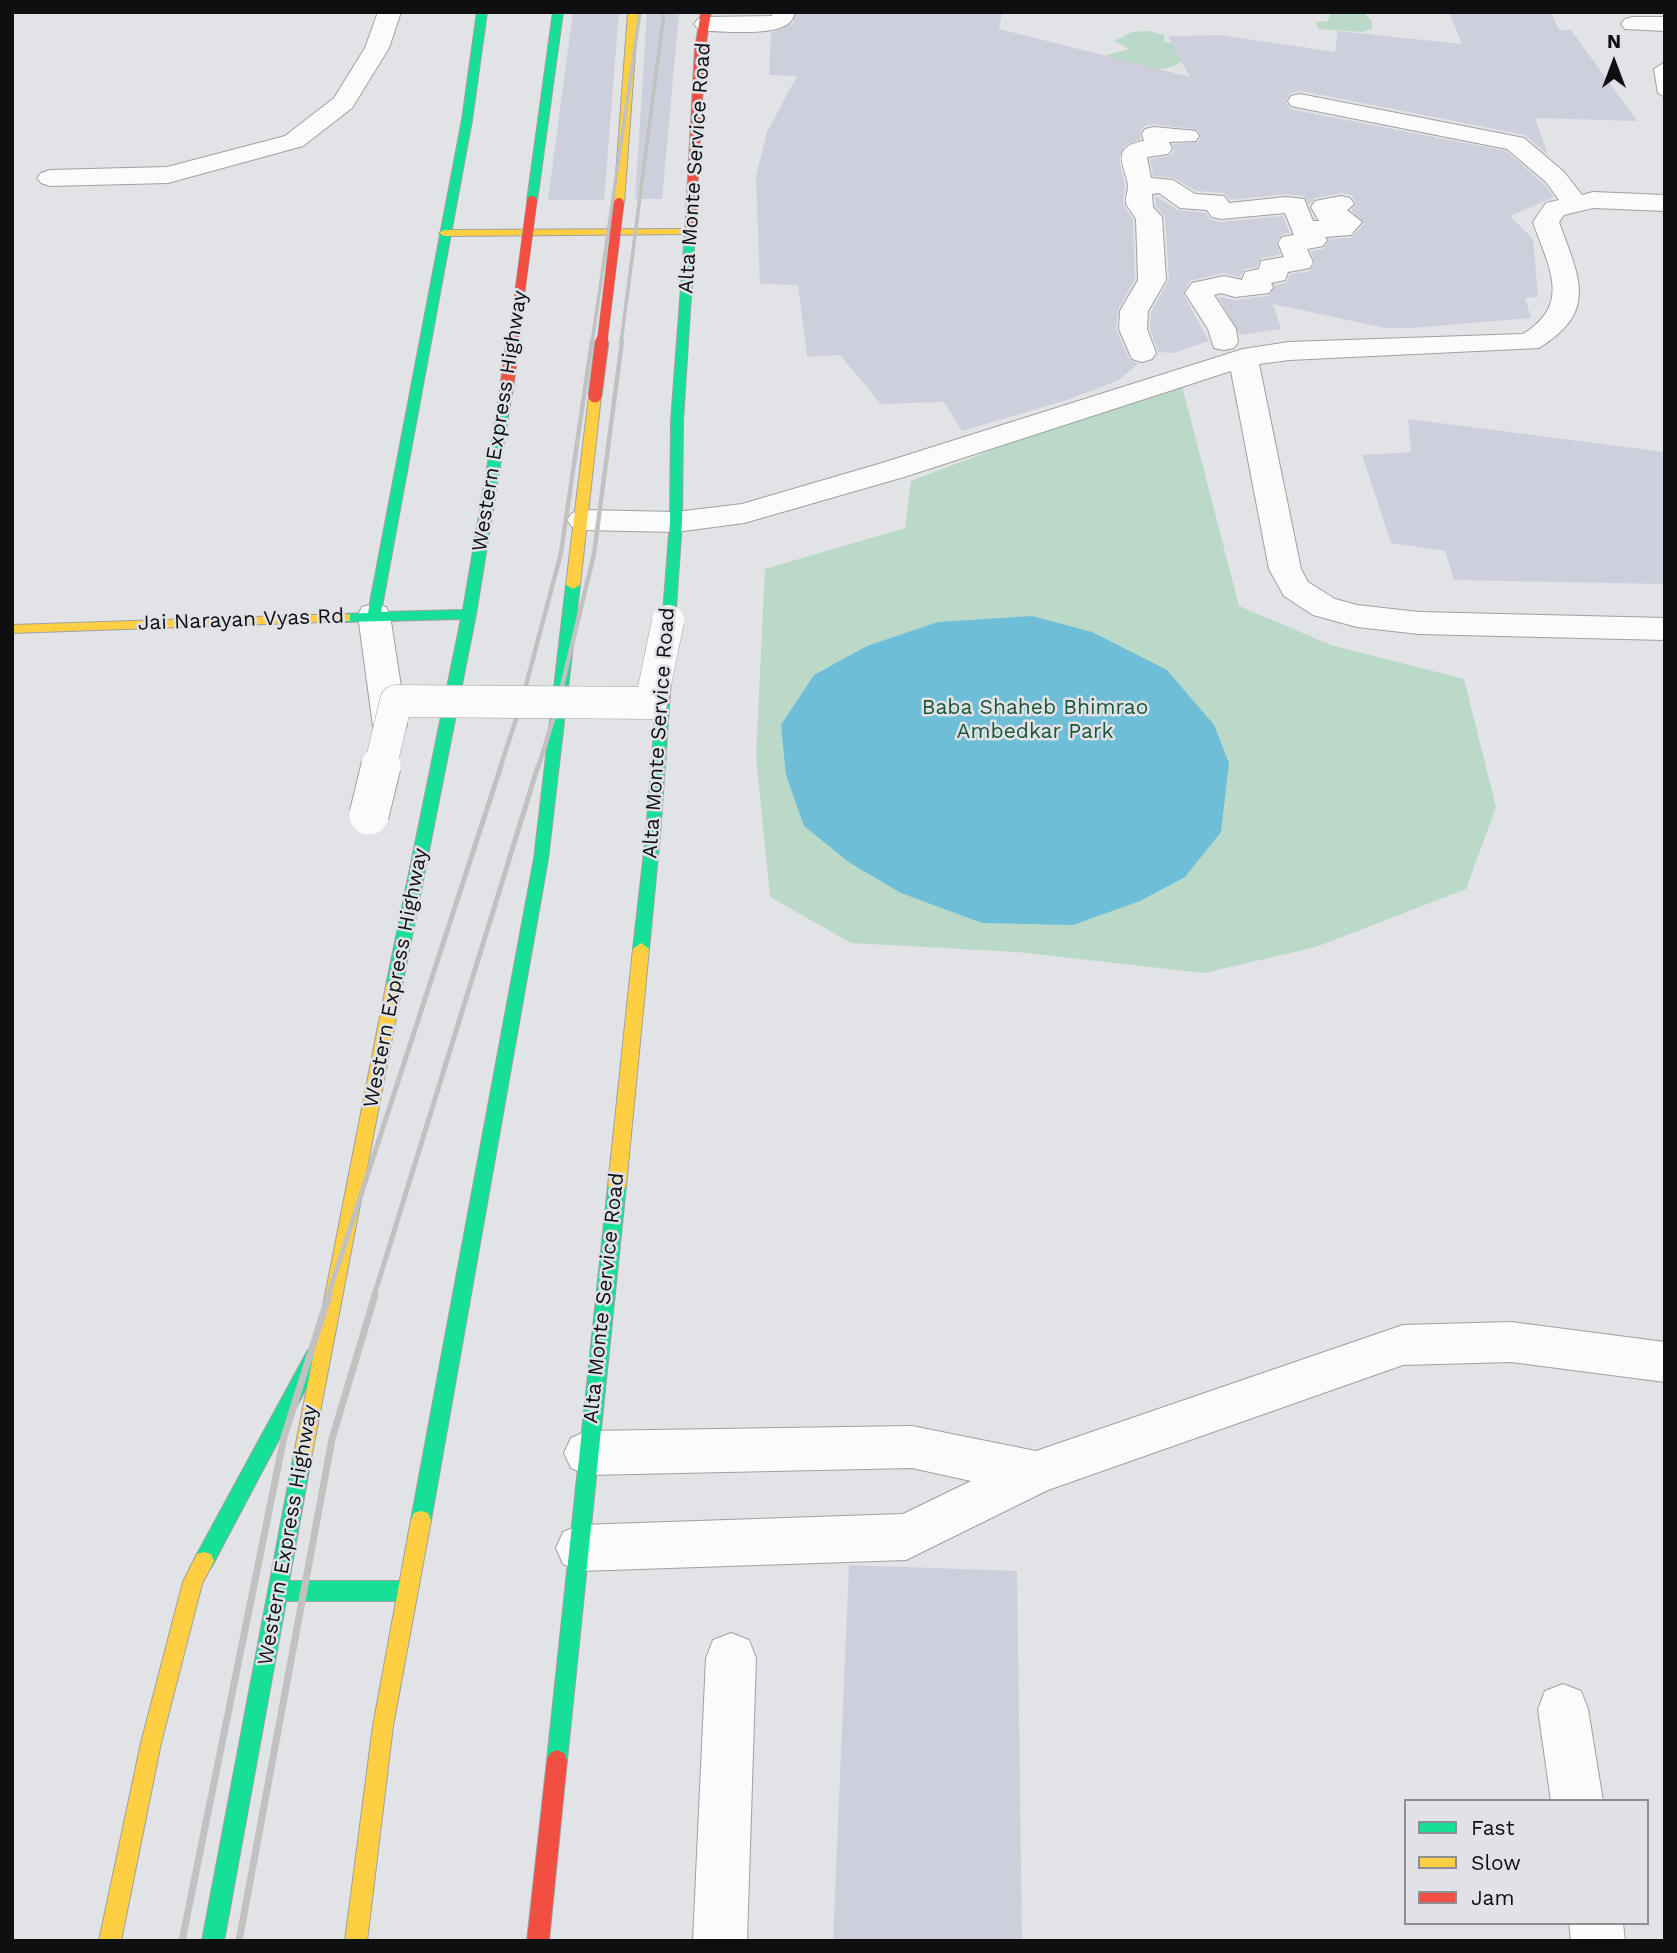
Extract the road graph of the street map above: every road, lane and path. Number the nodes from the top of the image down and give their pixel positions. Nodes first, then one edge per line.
1 (390, 12) edge
2 (482, 12) edge
3 (558, 12) edge
4 (633, 12) edge
5 (783, 12) edge
6 (706, 18) edge
7 (1633, 24) dead end
8 (1665, 24) edge
9 (1665, 66) edge
10 (1665, 93) edge
11 (1300, 101) dead end
12 (50, 178) dead end
13 (1152, 186) junction
14 (1575, 203) junction
15 (1665, 203) edge
16 (1341, 204) dead end
17 (1303, 229) junction
18 (691, 232) junction
19 (444, 233) junction
20 (1234, 350) junction
21 (1142, 353) dead end
22 (583, 520) junction
23 (676, 522) junction
24 (469, 614) junction
25 (374, 615) junction
26 (668, 621) junction
27 (12, 629) edge
28 (1665, 629) edge
29 (390, 726) junction
30 (369, 815) dead end
31 (324, 1339) junction
32 (1665, 1362) edge
33 (587, 1453) junction
34 (1036, 1473) junction
35 (580, 1548) junction
36 (278, 1591) junction
37 (407, 1591) junction
38 (731, 1658) dead end
39 (1563, 1709) dead end
40 (1577, 1799) edge
41 (110, 1941) edge
42 (213, 1941) edge
43 (356, 1941) edge
44 (538, 1941) edge
45 (720, 1941) edge

1 - 12 street
2 - 19 main road
3 - 24 main road, Western Express Highway, bridge
4 - 22 main road, bridge
5 - 6 street
6 - 18 main road, Alta Monte Service Road
7 - 8 street
9 - 10 lane
11 - 14 street
13 - 13 street
13 - 17 street
13 - 21 street
14 - 15 street
14 - 20 street
16 - 17 street
17 - 20 street
18 - 19 main road
18 - 23 main road, Alta Monte Service Road
19 - 25 main road
20 - 23 street
20 - 28 street
22 - 23 street
22 - 37 main road
23 - 26 main road, Alta Monte Service Road
24 - 25 main road, Jai Narayan Vyas Rd
24 - 31 main road, Western Express Highway
25 - 27 main road, Jai Narayan Vyas Rd
25 - 29 street
26 - 29 street, bridge
26 - 33 main road, Alta Monte Service Road
29 - 30 street, bridge
31 - 36 main road, Western Express Highway
31 - 41 main road
32 - 34 street
33 - 34 street
33 - 35 main road, Alta Monte Service Road
34 - 35 street
35 - 44 main road, Alta Monte Service Road
36 - 37 main road
36 - 42 main road, Western Express Highway
37 - 43 main road
38 - 45 street
39 - 40 street

